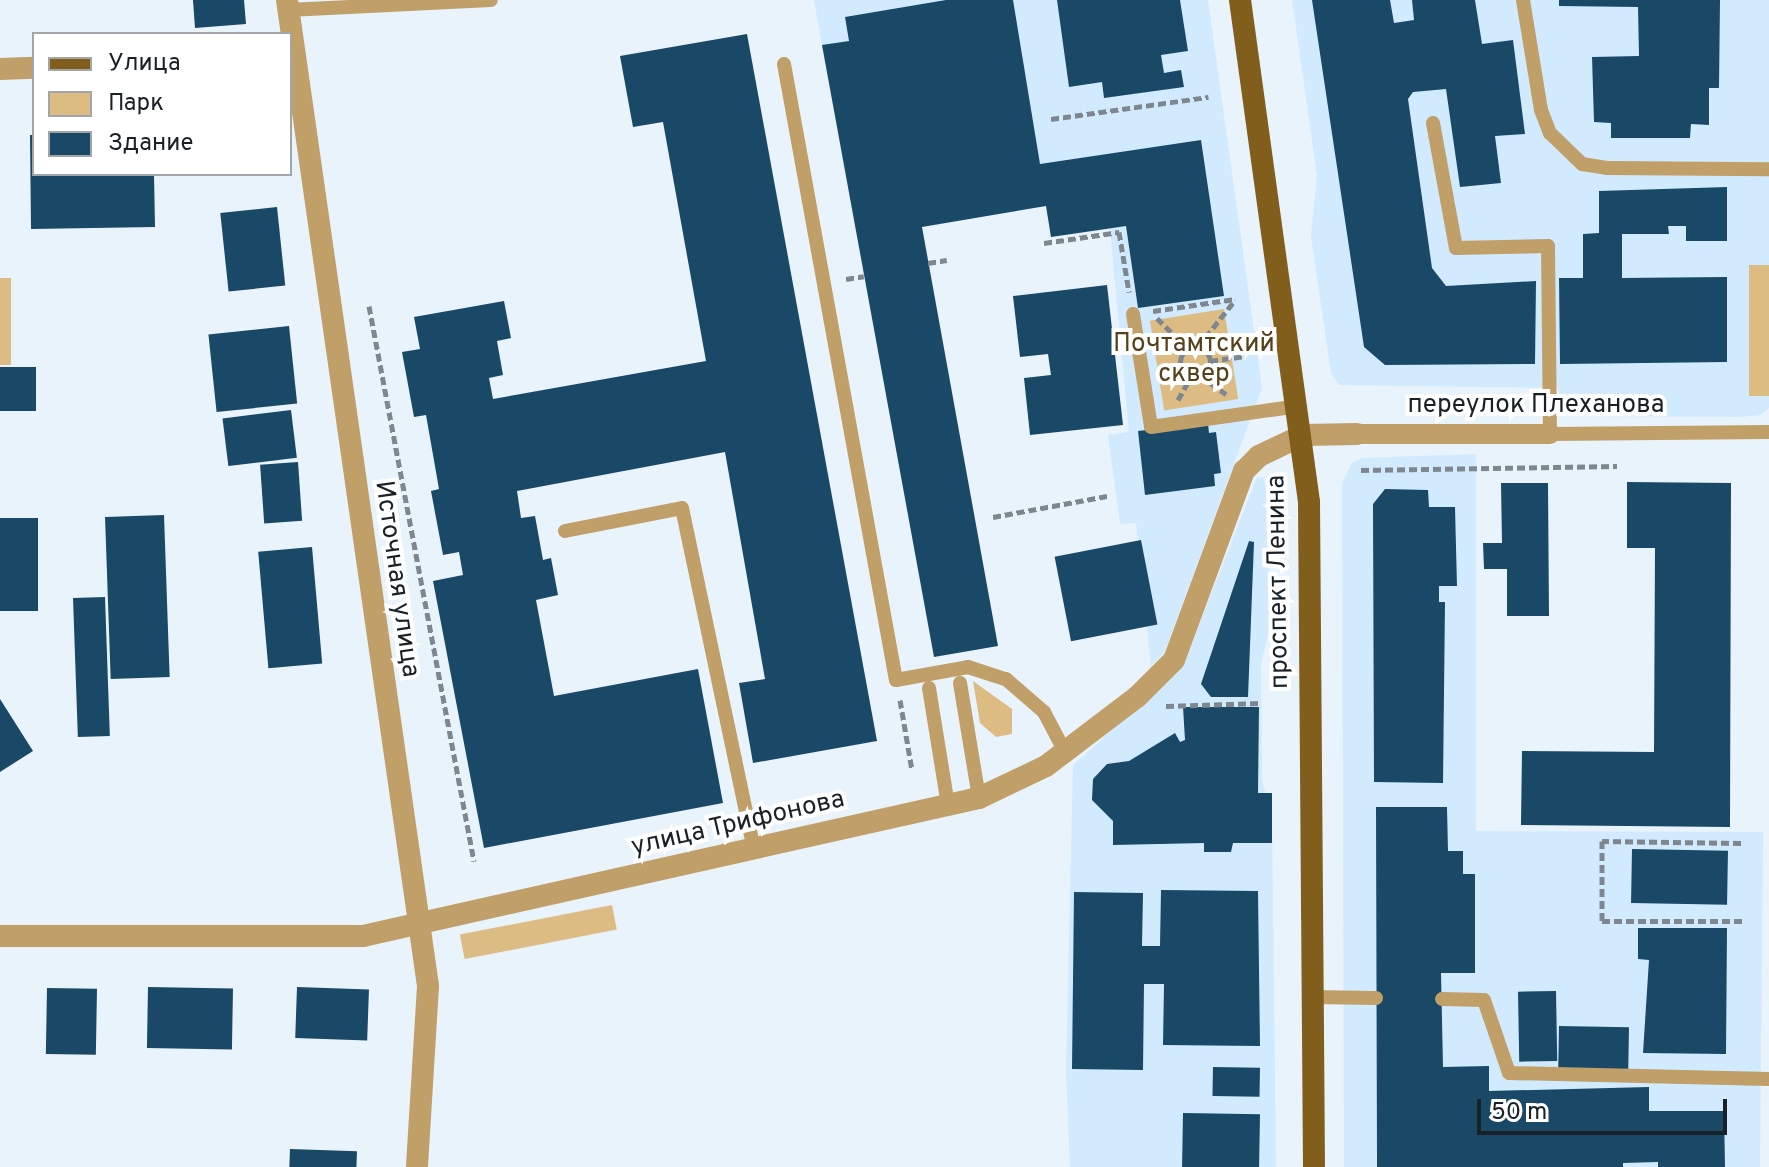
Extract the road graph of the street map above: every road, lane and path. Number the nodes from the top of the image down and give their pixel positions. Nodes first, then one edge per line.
1 (491, 0) edge
2 (1240, 0) edge
3 (1523, 0) edge
4 (288, 5) edge
5 (290, 32) edge
6 (292, 60) edge
7 (784, 64) dead end
8 (32, 68) edge
9 (0, 69) edge
10 (1208, 97) dead end
11 (1051, 119) dead end
12 (1433, 123) dead end
13 (1769, 169) edge
14 (1044, 243) dead end
15 (947, 260) dead end
16 (928, 263) dead end
17 (369, 306) dead end
18 (1133, 314) joint
19 (1198, 347) junction
20 (1188, 349) junction
21 (1244, 356) dead end
22 (1210, 361) junction
23 (1299, 406) junction
24 (1769, 432) edge
25 (1357, 434) joint
26 (1550, 434) junction
27 (1303, 435) junction
28 (1617, 466) dead end
29 (1361, 470) dead end
30 (1107, 496) dead end
31 (993, 517) dead end
32 (565, 531) dead end
33 (896, 680) junction
34 (960, 683) dead end
35 (929, 688) dead end
36 (1261, 703) dead end
37 (1159, 706) dead end
38 (1065, 752) junction
39 (912, 770) dead end
40 (979, 798) junction
41 (948, 805) junction
42 (1741, 843) dead end
43 (754, 849) junction
44 (474, 861) dead end
45 (1742, 921) dead end
46 (419, 924) junction
47 (0, 936) edge
48 (1312, 997) junction
49 (1376, 998) dead end
50 (1442, 999) dead end
51 (1769, 1079) edge
52 (417, 1167) edge
53 (1314, 1167) edge

1 - 4 lane
2 - 23 main road, проспект Ленина
3 - 13 lane
4 - 5 street, Источная улица
6 - 46 street, Источная улица
7 - 33 lane
8 - 9 street
10 - 11 path
12 - 26 lane
14 - 18 path
15 - 16 path
17 - 44 path
18 - 23 lane
19 - 20 path
19 - 20 path
19 - 22 path
20 - 22 path
21 - 22 path
23 - 27 main road, проспект Ленина
24 - 26 lane, переулок Плеханова
25 - 26 street, переулок Плеханова
25 - 27 street, переулок Плеханова
27 - 38 street, улица Трифонова
27 - 48 main road, проспект Ленина
28 - 29 path
30 - 31 path
32 - 43 lane
33 - 38 lane
33 - 39 path
34 - 40 lane
35 - 41 lane
36 - 37 path
38 - 40 street, улица Трифонова
40 - 41 street, улица Трифонова
41 - 43 street, улица Трифонова
42 - 45 path
43 - 46 street, улица Трифонова
46 - 47 street, улица Трифонова
46 - 52 street, Источная улица
48 - 49 lane
48 - 53 main road, проспект Ленина
50 - 51 lane

